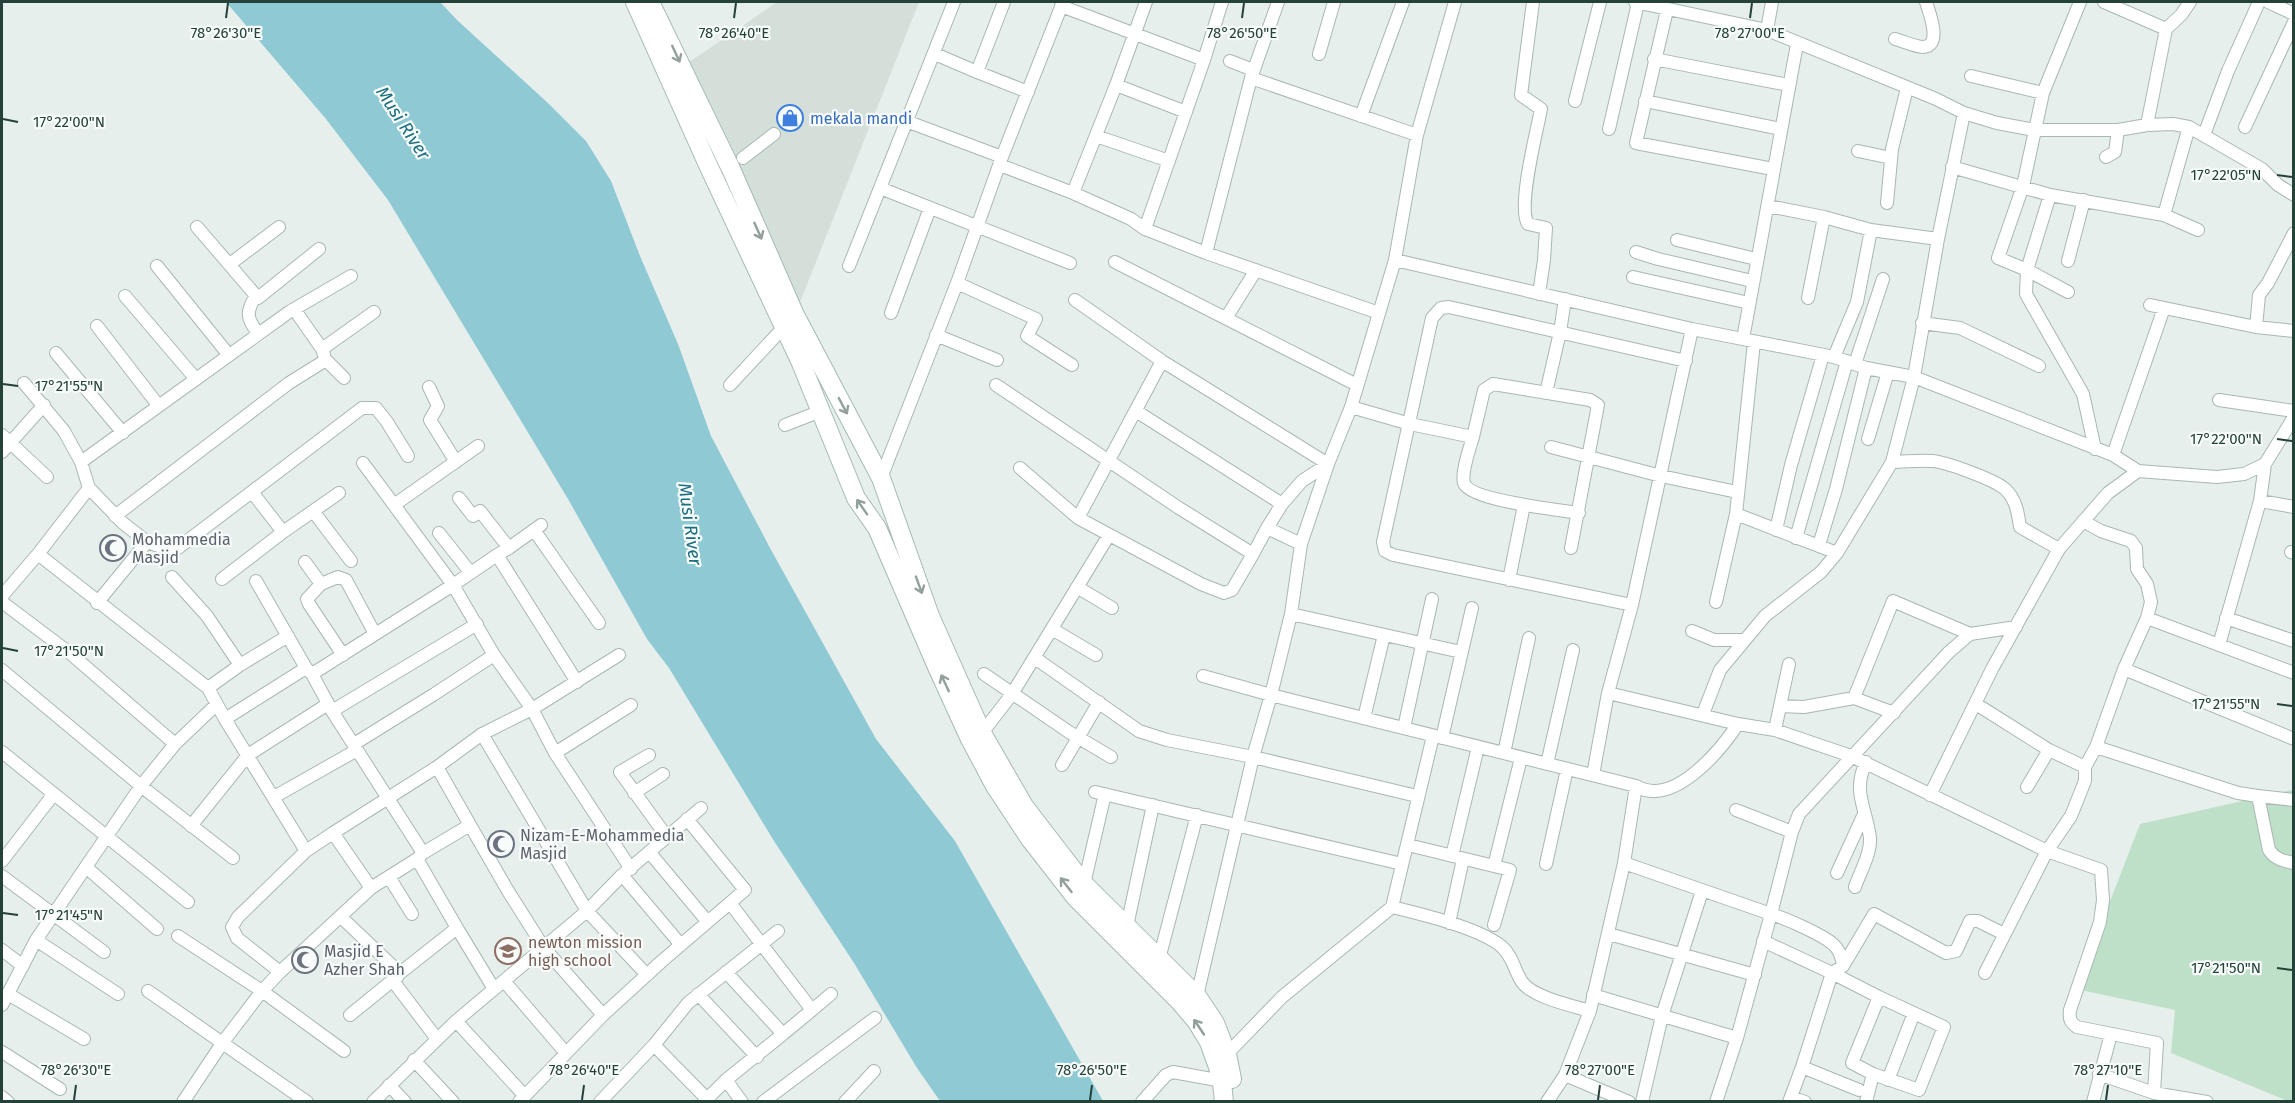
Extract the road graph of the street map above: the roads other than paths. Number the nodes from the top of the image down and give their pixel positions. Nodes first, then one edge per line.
1 (634, 2) edge
2 (650, 2) edge
3 (954, 2) edge
4 (1004, 2) edge
5 (1146, 2) edge
6 (1222, 2) edge
7 (1278, 2) edge
8 (1334, 2) edge
9 (1402, 2) edge
10 (1455, 2) edge
11 (1533, 2) edge
12 (1599, 2) edge
13 (1636, 2) edge
14 (1772, 2) edge
15 (1926, 2) edge
16 (2079, 2) edge
17 (2103, 2) edge
18 (2190, 2) edge
19 (2259, 2) edge
20 (2268, 2) edge
21 (1062, 4) edge
22 (1667, 10) junction
23 (2293, 22) edge
24 (2166, 29) junction
25 (1767, 30) junction
26 (1135, 34) junction
27 (1895, 39) dead end
28 (1797, 44) junction
29 (935, 54) junction
30 (1319, 54) dead end
31 (1654, 58) junction
32 (1204, 60) junction
33 (1230, 61) dead end
34 (977, 72) junction
35 (1252, 74) junction
36 (1971, 76) dead end
37 (1116, 85) junction
38 (1789, 85) junction
39 (1907, 88) junction
40 (1028, 92) junction
41 (2043, 93) junction
42 (1646, 100) junction
43 (1575, 101) dead end
44 (1186, 112) junction
45 (1964, 113) junction
46 (1361, 116) junction
47 (906, 121) junction
48 (2147, 125) junction
49 (2245, 127) dead end
50 (2189, 128) junction
51 (1609, 129) dead end
52 (1780, 129) junction
53 (2035, 130) junction
54 (2118, 130) junction
55 (774, 134) dead end
56 (1417, 135) junction
57 (2204, 135) junction
58 (1096, 136) junction
59 (1858, 151) dead end
60 (2106, 157) dead end
61 (743, 158) dead end
62 (1891, 158) junction
63 (1001, 161) junction
64 (1169, 161) junction
65 (1953, 167) junction
66 (1773, 170) junction
67 (2023, 186) junction
68 (880, 188) junction
69 (1073, 193) junction
70 (2050, 195) junction
71 (2294, 195) edge
72 (2084, 200) junction
73 (1887, 203) dead end
74 (1768, 206) junction
75 (930, 208) junction
76 (2164, 215) junction
77 (1824, 217) junction
78 (977, 226) junction
79 (197, 227) dead end
80 (279, 227) dead end
81 (1145, 229) junction
82 (1871, 230) junction
83 (2198, 230) dead end
84 (2294, 233) edge
85 (1938, 239) junction
86 (1677, 240) dead end
87 (319, 249) dead end
88 (1636, 252) dead end
89 (1206, 253) junction
90 (1395, 260) junction
91 (1756, 260) junction
92 (2068, 261) dead end
93 (1115, 262) dead end
94 (1070, 263) dead end
95 (230, 264) junction
96 (157, 266) dead end
97 (849, 266) dead end
98 (1256, 270) junction
99 (2026, 270) junction
100 (351, 276) dead end
101 (1633, 277) dead end
102 (1883, 279) dead end
103 (1752, 281) junction
104 (957, 283) junction
105 (2068, 292) dead end
106 (1539, 294) junction
107 (125, 296) dead end
108 (256, 296) junction
109 (1808, 298) dead end
110 (1564, 299) junction
111 (1075, 300) dead end
112 (1749, 303) junction
113 (2150, 305) dead end
114 (2164, 308) junction
115 (294, 309) junction
116 (374, 312) dead end
117 (891, 313) dead end
118 (1379, 313) junction
119 (1226, 318) junction
120 (1922, 323) junction
121 (96, 326) dead end
122 (783, 327) junction
123 (2256, 327) junction
124 (1692, 329) junction
125 (2294, 331) edge
126 (1560, 332) junction
127 (258, 333) junction
128 (936, 335) junction
129 (1748, 340) junction
130 (56, 353) dead end
131 (228, 354) junction
132 (324, 354) junction
133 (998, 360) dead end
134 (1162, 361) junction
135 (1686, 361) junction
136 (1845, 361) junction
137 (1072, 365) dead end
138 (2038, 366) dead end
139 (1888, 372) junction
140 (1914, 377) junction
141 (195, 378) junction
142 (344, 378) dead end
143 (24, 383) dead end
144 (730, 385) dead end
145 (996, 385) dead end
146 (1358, 385) junction
147 (429, 387) dead end
148 (1546, 393) junction
149 (2219, 400) dead end
150 (44, 405) junction
151 (158, 405) junction
152 (1351, 407) junction
153 (821, 411) junction
154 (1136, 411) junction
155 (2294, 411) edge
156 (2294, 417) edge
157 (1410, 424) junction
158 (785, 425) dead end
159 (123, 433) junction
160 (1473, 437) junction
161 (6, 438) edge
162 (1868, 439) dead end
163 (478, 446) dead end
164 (1551, 447) dead end
165 (2096, 449) junction
166 (2, 452) edge
167 (2113, 455) junction
168 (408, 456) dead end
169 (1589, 456) junction
170 (1109, 459) junction
171 (81, 462) junction
172 (456, 462) junction
173 (1892, 462) junction
174 (363, 463) dead end
175 (1328, 464) junction
176 (2265, 464) junction
177 (1020, 468) dead end
178 (2138, 471) junction
179 (1661, 476) junction
180 (47, 477) dead end
181 (881, 478) junction
182 (89, 488) junction
183 (252, 492) junction
184 (1737, 492) junction
185 (339, 493) dead end
186 (459, 498) dead end
187 (2260, 501) junction
188 (1282, 504) junction
189 (1524, 505) junction
190 (394, 506) junction
191 (2294, 507) edge
192 (313, 511) junction
193 (1579, 513) junction
194 (1736, 514) junction
195 (116, 516) junction
196 (1078, 518) junction
197 (2083, 521) junction
198 (1267, 528) junction
199 (1776, 530) junction
200 (283, 532) junction
201 (439, 533) dead end
202 (1109, 535) junction
203 (1796, 538) junction
204 (147, 542) junction
205 (1301, 544) junction
206 (1819, 545) junction
207 (508, 548) junction
208 (1571, 548) dead end
209 (2060, 549) junction
210 (1253, 554) junction
211 (1837, 554) junction
212 (38, 555) junction
213 (497, 555) junction
214 (351, 561) dead end
215 (305, 562) dead end
216 (470, 572) junction
217 (172, 577) dead end
218 (222, 579) dead end
219 (256, 580) dead end
220 (1509, 580) junction
221 (321, 584) junction
222 (453, 585) junction
223 (1077, 587) junction
224 (2, 596) edge
225 (1432, 599) dead end
226 (2, 602) edge
227 (1716, 602) dead end
228 (97, 603) junction
229 (1632, 605) junction
230 (1112, 608) dead end
231 (1472, 608) dead end
232 (1291, 614) junction
233 (2147, 618) junction
234 (2226, 618) junction
235 (924, 619) junction
236 (599, 623) dead end
237 (477, 624) junction
238 (2016, 627) junction
239 (1052, 629) junction
240 (1692, 631) dead end
241 (375, 634) junction
242 (1970, 634) junction
243 (1384, 635) junction
244 (288, 636) junction
245 (1529, 638) dead end
246 (1745, 640) junction
247 (2294, 641) edge
248 (1423, 643) junction
249 (2219, 645) junction
250 (1573, 650) dead end
251 (1461, 652) junction
252 (343, 655) junction
253 (494, 655) junction
254 (619, 655) dead end
255 (1096, 655) dead end
256 (1035, 658) junction
257 (1789, 664) dead end
258 (240, 665) junction
259 (2124, 669) junction
260 (2, 670) edge
261 (309, 671) junction
262 (2294, 673) edge
263 (984, 674) dead end
264 (1203, 676) dead end
265 (577, 682) junction
266 (208, 688) junction
267 (1608, 693) junction
268 (1012, 694) junction
269 (1271, 695) junction
270 (1854, 698) junction
271 (1099, 702) junction
272 (217, 704) junction
273 (1976, 704) junction
274 (631, 705) dead end
275 (1780, 706) junction
276 (330, 708) junction
277 (532, 709) junction
278 (1894, 713) junction
279 (1703, 714) junction
280 (1364, 718) junction
281 (225, 719) junction
282 (1738, 724) junction
283 (1404, 728) junction
284 (1775, 730) junction
285 (982, 733) junction
286 (482, 734) junction
287 (1079, 737) junction
288 (1437, 737) junction
289 (2294, 739) edge
290 (175, 744) junction
291 (355, 747) junction
292 (1478, 747) junction
293 (2096, 747) junction
294 (2049, 750) junction
295 (2, 752) edge
296 (555, 753) junction
297 (1504, 753) junction
298 (248, 755) junction
299 (649, 755) dead end
300 (1851, 756) junction
301 (1111, 757) dead end
302 (1253, 757) junction
303 (1521, 758) junction
304 (1866, 762) junction
305 (1547, 764) junction
306 (1062, 765) dead end
307 (437, 767) junction
308 (2085, 767) junction
309 (1567, 769) junction
310 (663, 774) dead end
311 (1593, 775) junction
312 (141, 786) junction
313 (1636, 786) junction
314 (2027, 787) dead end
315 (634, 793) junction
316 (53, 795) junction
317 (1930, 795) junction
318 (1417, 796) junction
319 (2258, 796) junction
320 (274, 797) junction
321 (387, 798) junction
322 (2294, 800) edge
323 (1153, 805) junction
324 (701, 808) dead end
325 (1736, 810) dead end
326 (1864, 814) junction
327 (1197, 815) junction
328 (687, 819) junction
329 (470, 825) junction
330 (191, 826) junction
331 (1237, 826) junction
332 (333, 832) junction
333 (1792, 832) junction
334 (667, 837) junction
335 (106, 838) junction
336 (1408, 845) junction
337 (306, 851) junction
338 (2047, 851) junction
339 (650, 853) junction
340 (420, 856) junction
341 (1457, 857) junction
342 (233, 858) dead end
343 (2, 861) edge
344 (1624, 862) junction
345 (2294, 863) edge
346 (1402, 864) junction
347 (1546, 864) dead end
348 (1494, 866) junction
349 (87, 868) junction
350 (626, 872) junction
351 (1837, 873) dead end
352 (2, 876) edge
353 (389, 877) junction
354 (1084, 884) junction
355 (1855, 887) dead end
356 (370, 888) junction
357 (1702, 891) junction
358 (188, 902) dead end
359 (730, 903) junction
360 (1392, 907) junction
361 (587, 911) junction
362 (412, 914) dead end
363 (1771, 914) junction
364 (52, 916) junction
365 (341, 917) junction
366 (707, 921) junction
367 (1449, 923) junction
368 (1127, 926) junction
369 (1494, 926) dead end
370 (457, 928) junction
371 (157, 929) dead end
372 (778, 931) dead end
373 (1609, 934) junction
374 (2004, 934) junction
375 (178, 936) dead end
376 (36, 940) junction
377 (1763, 941) junction
378 (763, 943) junction
379 (681, 945) junction
380 (544, 948) junction
381 (2, 950) edge
382 (104, 952) dead end
383 (1682, 955) junction
384 (1159, 959) junction
385 (23, 966) junction
386 (1838, 969) junction
387 (280, 972) junction
388 (726, 972) junction
389 (1985, 973) dead end
390 (647, 975) junction
391 (1755, 975) junction
392 (396, 977) junction
393 (504, 981) junction
394 (494, 989) junction
395 (148, 991) dead end
396 (262, 992) junction
397 (118, 994) dead end
398 (698, 994) junction
399 (831, 994) dead end
400 (1593, 995) junction
401 (1197, 996) junction
402 (1878, 997) junction
403 (5, 1000) edge
404 (812, 1010) junction
405 (1590, 1011) junction
406 (1914, 1013) junction
407 (350, 1015) dead end
408 (603, 1015) junction
409 (1662, 1016) junction
410 (875, 1018) dead end
411 (456, 1021) junction
412 (783, 1034) junction
413 (2111, 1034) junction
414 (1737, 1038) junction
415 (84, 1039) dead end
416 (437, 1039) junction
417 (223, 1042) junction
418 (654, 1046) junction
419 (344, 1051) dead end
420 (2, 1052) edge
421 (566, 1052) junction
422 (1227, 1054) junction
423 (757, 1057) junction
424 (414, 1060) junction
425 (1802, 1067) junction
426 (874, 1071) dead end
427 (1874, 1074) junction
428 (2099, 1074) junction
429 (1565, 1075) junction
430 (726, 1080) junction
431 (1888, 1080) junction
432 (1228, 1082) junction
433 (388, 1085) junction
434 (60, 1089) dead end
435 (1859, 1090) dead end
436 (2154, 1093) junction
437 (2, 1097) edge
438 (521, 1098) edge
439 (1790, 1099) edge
440 (187, 1100) edge
441 (705, 1100) edge
442 (8, 1101) edge
443 (307, 1101) edge
444 (373, 1101) edge
445 (405, 1101) edge
446 (453, 1101) edge
447 (600, 1101) edge
448 (742, 1101) edge
449 (763, 1101) edge
450 (845, 1101) edge
451 (1142, 1101) edge
452 (1224, 1101) edge
453 (1236, 1101) edge
454 (1547, 1101) edge
455 (1629, 1101) edge
456 (1642, 1101) edge
457 (1716, 1101) edge
458 (1805, 1101) edge
459 (1866, 1101) edge
460 (2093, 1101) edge
461 (2207, 1101) edge

1 - 122 street
2 -> 181 street
3 - 29 street
4 - 34 street
5 - 26 street
6 - 32 street
7 - 35 street
8 - 30 street
9 - 46 street
10 - 56 street
11 - 106 street
12 - 43 street
13 - 22 street
13 - 51 street
14 - 25 street
15 - 27 street
16 - 41 street
17 - 24 street
18 - 24 street
19 - 57 street
20 - 23 street
21 - 26 street
21 - 40 street
22 - 25 street
22 - 31 street
23 - 49 street
24 - 48 street
25 - 28 street
26 - 32 street
26 - 37 street
28 - 38 street
28 - 39 street
29 - 34 street
29 - 47 street
31 - 38 street
31 - 42 street
32 - 44 street
33 - 35 street
34 - 40 street
35 - 46 street
35 - 89 street
36 - 41 street
37 - 44 street
37 - 58 street
38 - 52 street
39 - 45 street
39 - 62 street
40 - 63 street
41 - 53 street
42 - 52 street
42 - 66 street
44 - 64 street
45 - 53 street
45 - 65 street
46 - 56 street
47 - 63 street
47 - 68 street
48 - 50 street
48 - 54 street
50 - 57 street
50 - 76 street
52 - 66 street
53 - 54 street
53 - 67 street
54 - 60 street
55 - 61 street
56 - 90 street
57 - 71 street
58 - 64 street
58 - 69 street
59 - 62 street
62 - 73 street
63 - 69 street
63 - 78 street
64 - 81 street
65 - 67 street
65 - 85 street
66 - 74 street
67 - 70 street
67 - 99 street
68 - 75 street
68 - 97 street
69 - 81 street
70 - 72 street
70 - 99 street
72 - 76 street
72 - 92 street
74 - 77 street
74 - 91 street
75 - 78 street
75 - 117 street
76 - 83 street
77 - 82 street
77 - 109 street
78 - 94 street
78 - 104 street
79 - 95 street
80 - 95 street
81 - 89 street
82 - 85 street
82 - 136 street
84 - 123 street
85 - 120 street
86 - 91 street
87 - 108 street
88 - 103 street
89 - 98 street
90 - 106 street
90 - 118 street
91 - 103 street
93 - 119 street
95 - 108 street
96 - 131 street
98 - 118 street
98 - 119 street
99 - 105 street
99 - 165 street
100 - 115 street
101 - 112 street
102 - 136 street
103 - 112 street
104 - 128 street
104 - 137 street
106 - 110 street
107 - 141 street
108 - 127 street
110 - 124 street
110 - 126 street
111 - 134 street
112 - 129 street
113 - 114 street
114 - 123 street
114 - 167 street
115 - 127 street
115 - 132 street
116 - 132 street
118 - 146 street
119 - 146 street
120 - 138 street
120 - 140 street
121 - 151 street
122 - 144 street
122 - 153 street
123 - 125 street
124 - 129 street
124 - 135 street
126 - 135 street
126 - 148 street
126 - 157 street
127 - 131 street
128 - 133 street
128 - 181 street
129 - 136 street
129 - 184 street
130 - 159 street
131 - 141 street
132 - 142 street
132 - 195 street
134 - 154 street
134 - 175 street
135 - 179 street
136 - 139 street
136 - 199 street
136 - 203 street
136 - 206 street
139 - 140 street
139 - 162 street
140 - 165 street
140 - 173 street
141 - 151 street
143 - 150 street
145 - 170 street
146 - 152 street
147 - 172 street
148 - 160 street
148 - 169 street
149 - 155 street
150 - 161 street
150 - 171 street
151 - 159 street
152 - 157 street
152 - 175 street
153 - 158 street
235 -> 153 street
154 - 170 street
154 - 188 street
156 - 176 street
157 - 160 street
157 - 220 street
159 - 171 street
160 - 189 street
161 - 166 street
161 - 180 street
163 - 172 street
164 - 169 street
165 - 167 street
167 - 178 street
168 - 183 street
169 - 179 street
169 - 193 street
170 - 196 street
170 - 210 street
171 - 182 street
172 - 190 street
173 - 209 street
173 - 211 street
174 - 190 street
175 - 188 street
175 - 205 street
176 - 178 street
176 - 187 street
177 - 196 street
178 - 197 street
179 - 184 street
179 - 229 street
181 -> 235 street
182 - 195 street
182 - 212 street
183 - 200 street
183 - 204 street
184 - 194 street
185 - 192 street
186 - 207 street
187 - 191 street
187 - 234 street
188 - 198 street
189 - 193 street
189 - 220 street
190 - 222 street
192 - 200 street
192 - 214 street
193 - 208 street
194 - 199 street
194 - 227 street
195 - 204 street
196 - 202 street
197 - 209 street
197 - 233 street
198 - 205 street
198 - 210 street
199 - 203 street
200 - 218 street
201 - 216 street
202 - 210 street
202 - 223 street
203 - 206 street
204 - 228 street
205 - 232 street
206 - 211 street
207 - 213 street
207 - 236 street
209 - 238 street
211 - 246 street
212 - 224 street
212 - 228 street
213 - 216 street
213 - 265 street
215 - 221 street
216 - 222 street
217 - 258 street
219 - 244 street
220 - 229 street
221 - 241 street
221 - 252 street
222 - 237 street
222 - 241 street
223 - 230 street
223 - 239 street
225 - 248 street
226 - 290 street
228 - 266 street
229 - 267 street
231 - 251 street
232 - 243 street
232 - 269 street
233 - 249 street
233 - 259 street
234 - 247 street
234 - 249 street
235 - 285 street
432 -> 235 street
237 - 253 street
237 - 276 street
238 - 242 street
238 - 273 street
239 - 255 street
239 - 256 street
240 - 246 street
241 - 252 street
242 - 270 street
242 - 278 street
243 - 248 street
243 - 280 street
244 - 258 street
244 - 261 street
245 - 297 street
246 - 279 street
248 - 251 street
248 - 283 street
249 - 262 street
250 - 305 street
251 - 288 street
252 - 261 street
253 - 277 street
253 - 291 street
254 - 265 street
256 - 268 street
256 - 271 street
257 - 275 street
258 - 266 street
259 - 289 street
259 - 293 street
260 - 312 street
261 - 276 street
261 - 281 street
263 - 268 street
264 - 269 street
265 - 277 street
266 - 272 street
267 - 279 street
267 - 311 street
268 - 285 street
268 - 287 street
269 - 280 street
269 - 302 street
270 - 275 street
270 - 278 street
271 - 287 street
271 - 302 street
272 - 281 street
272 - 290 street
273 - 294 street
273 - 317 street
274 - 296 street
275 - 284 street
276 - 291 street
276 - 298 street
277 - 286 street
277 - 296 street
278 - 300 street
279 - 282 street
280 - 283 street
281 - 298 street
282 - 284 street
282 - 313 street
283 - 288 street
284 - 300 street
285 - 354 street
286 - 307 street
286 - 361 street
287 - 301 street
287 - 306 street
288 - 292 street
288 - 318 street
290 - 312 street
291 - 320 street
291 - 321 street
292 - 297 street
292 - 341 street
293 - 308 street
293 - 319 street
294 - 308 street
294 - 314 street
295 - 316 street
296 - 350 street
297 - 303 street
298 - 320 street
298 - 330 street
299 - 315 street
300 - 304 street
300 - 333 street
302 - 318 street
302 - 331 street
303 - 305 street
303 - 348 street
304 - 317 street
304 - 326 street
305 - 309 street
307 - 321 street
307 - 329 street
308 - 338 street
309 - 311 street
309 - 347 street
310 - 315 street
311 - 313 street
312 - 330 street
312 - 335 street
313 - 344 street
315 - 334 street
316 - 335 street
316 - 343 street
317 - 338 street
318 - 336 street
319 - 322 street
319 - 345 street
320 - 337 street
321 - 332 street
321 - 340 street
323 - 327 street
323 - 354 street
323 - 368 street
324 - 328 street
325 - 333 street
326 - 351 street
326 - 355 street
327 - 331 street
327 - 384 street
328 - 334 street
328 - 359 street
329 - 340 street
329 - 380 street
330 - 342 street
331 - 346 street
331 - 401 street
332 - 337 street
332 - 356 street
333 - 363 street
334 - 339 street
335 - 349 street
335 - 358 street
336 - 341 street
336 - 346 street
337 - 387 street
338 - 374 street
338 - 413 street
339 - 350 street
339 - 366 street
340 - 353 street
340 - 370 street
341 - 348 street
341 - 367 street
344 - 357 street
344 - 373 street
346 - 360 street
348 - 369 street
349 - 364 street
349 - 371 street
350 - 361 street
350 - 379 street
352 - 364 street
353 - 356 street
353 - 362 street
354 - 368 street
356 - 365 street
357 - 363 street
357 - 383 street
359 - 366 street
359 - 378 street
360 - 367 street
360 - 422 street
361 - 380 street
361 - 390 street
363 - 377 street
363 - 386 street
364 - 376 street
364 - 382 street
365 - 387 street
365 - 392 street
366 - 379 street
367 - 405 street
368 - 384 street
370 - 392 street
370 - 394 street
372 - 378 street
373 - 383 street
373 - 400 street
374 - 386 street
374 - 389 street
375 - 396 street
376 - 385 street
376 - 397 street
377 - 386 street
377 - 391 street
378 - 388 street
378 - 404 street
379 - 390 street
380 - 393 street
380 - 408 street
381 - 385 street
383 - 391 street
383 - 409 street
384 - 401 street
385 - 403 street
386 - 402 street
386 - 425 street
387 - 396 street
388 - 398 street
388 - 412 street
390 - 408 street
391 - 414 street
392 - 407 street
392 - 416 street
393 - 394 street
393 - 421 street
394 - 411 street
395 - 417 street
396 - 417 street
396 - 419 street
398 - 418 street
398 - 423 street
399 - 404 street
400 - 405 street
400 - 409 street
401 - 422 street
402 - 406 street
402 - 427 street
403 - 415 street
404 - 412 street
405 - 429 street
406 - 431 street
406 - 431 street
408 - 421 street
409 - 414 street
409 - 456 street
410 - 449 street
411 - 416 street
411 - 438 street
412 - 423 street
413 - 428 street
413 - 436 street
414 - 457 street
416 - 424 street
417 - 440 street
417 - 443 street
418 - 441 street
418 - 447 street
420 - 434 street
421 - 438 street
422 - 432 street
423 - 430 street
424 - 433 street
424 - 446 street
425 - 435 street
425 - 439 street
426 - 450 street
427 - 431 street
427 - 459 street
428 - 436 street
428 - 460 street
429 - 454 street
429 - 455 street
430 - 441 street
430 - 448 street
432 - 451 street
432 - 452 street
432 - 453 street
433 - 444 street
433 - 445 street
436 - 461 street
437 - 442 street
439 - 458 street

